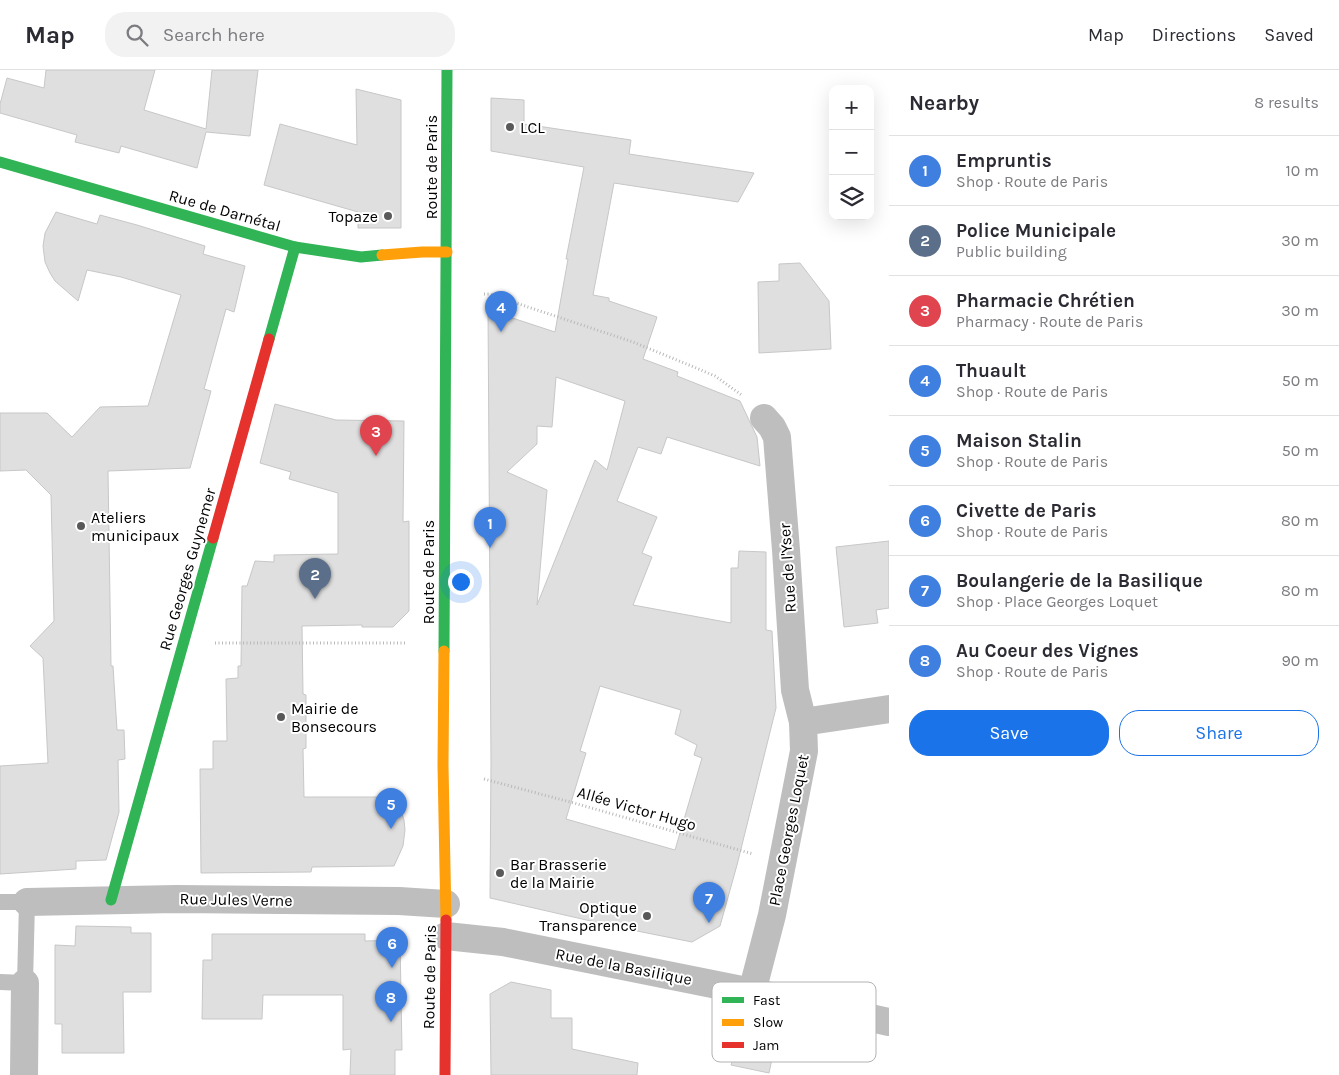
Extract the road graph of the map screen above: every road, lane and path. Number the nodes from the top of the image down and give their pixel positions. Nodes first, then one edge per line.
1 (447, 70) edge
2 (0, 162) edge
3 (295, 247) junction
4 (447, 252) junction
5 (484, 294) dead end
6 (764, 418) joint
7 (212, 643) dead end
8 (407, 644) dead end
9 (889, 709) edge
10 (803, 722) junction
11 (484, 779) dead end
12 (782, 863) junction
13 (111, 900) junction
14 (0, 902) edge
15 (27, 902) junction
16 (446, 904) junction
17 (446, 936) junction
18 (13, 982) edge
19 (755, 982) edge
20 (712, 984) edge
21 (876, 1019) edge
22 (889, 1022) edge
23 (24, 1075) edge
24 (445, 1075) edge

1 - 4 street, Route de Paris
2 - 3 street, Rue de Darnétal
3 - 4 street, Rue de Darnétal
3 - 13 street, Rue Georges Guynemer
4 - 16 street, Route de Paris
5 - 6 path
6 - 10 street, Rue de l'Yser
7 - 8 path
9 - 10 street
10 - 12 street, Place Georges Loquet
11 - 12 path, Allée Victor Hugo
12 - 19 street, Place Georges Loquet
13 - 15 street, Rue Jules Verne
13 - 16 street, Rue Jules Verne
14 - 15 lane
15 - 18 lane
16 - 17 street, Route de Paris
17 - 20 street, Rue de la Basilique
17 - 24 street, Route de Paris
18 - 23 street
21 - 22 street, Rue de la Basilique

